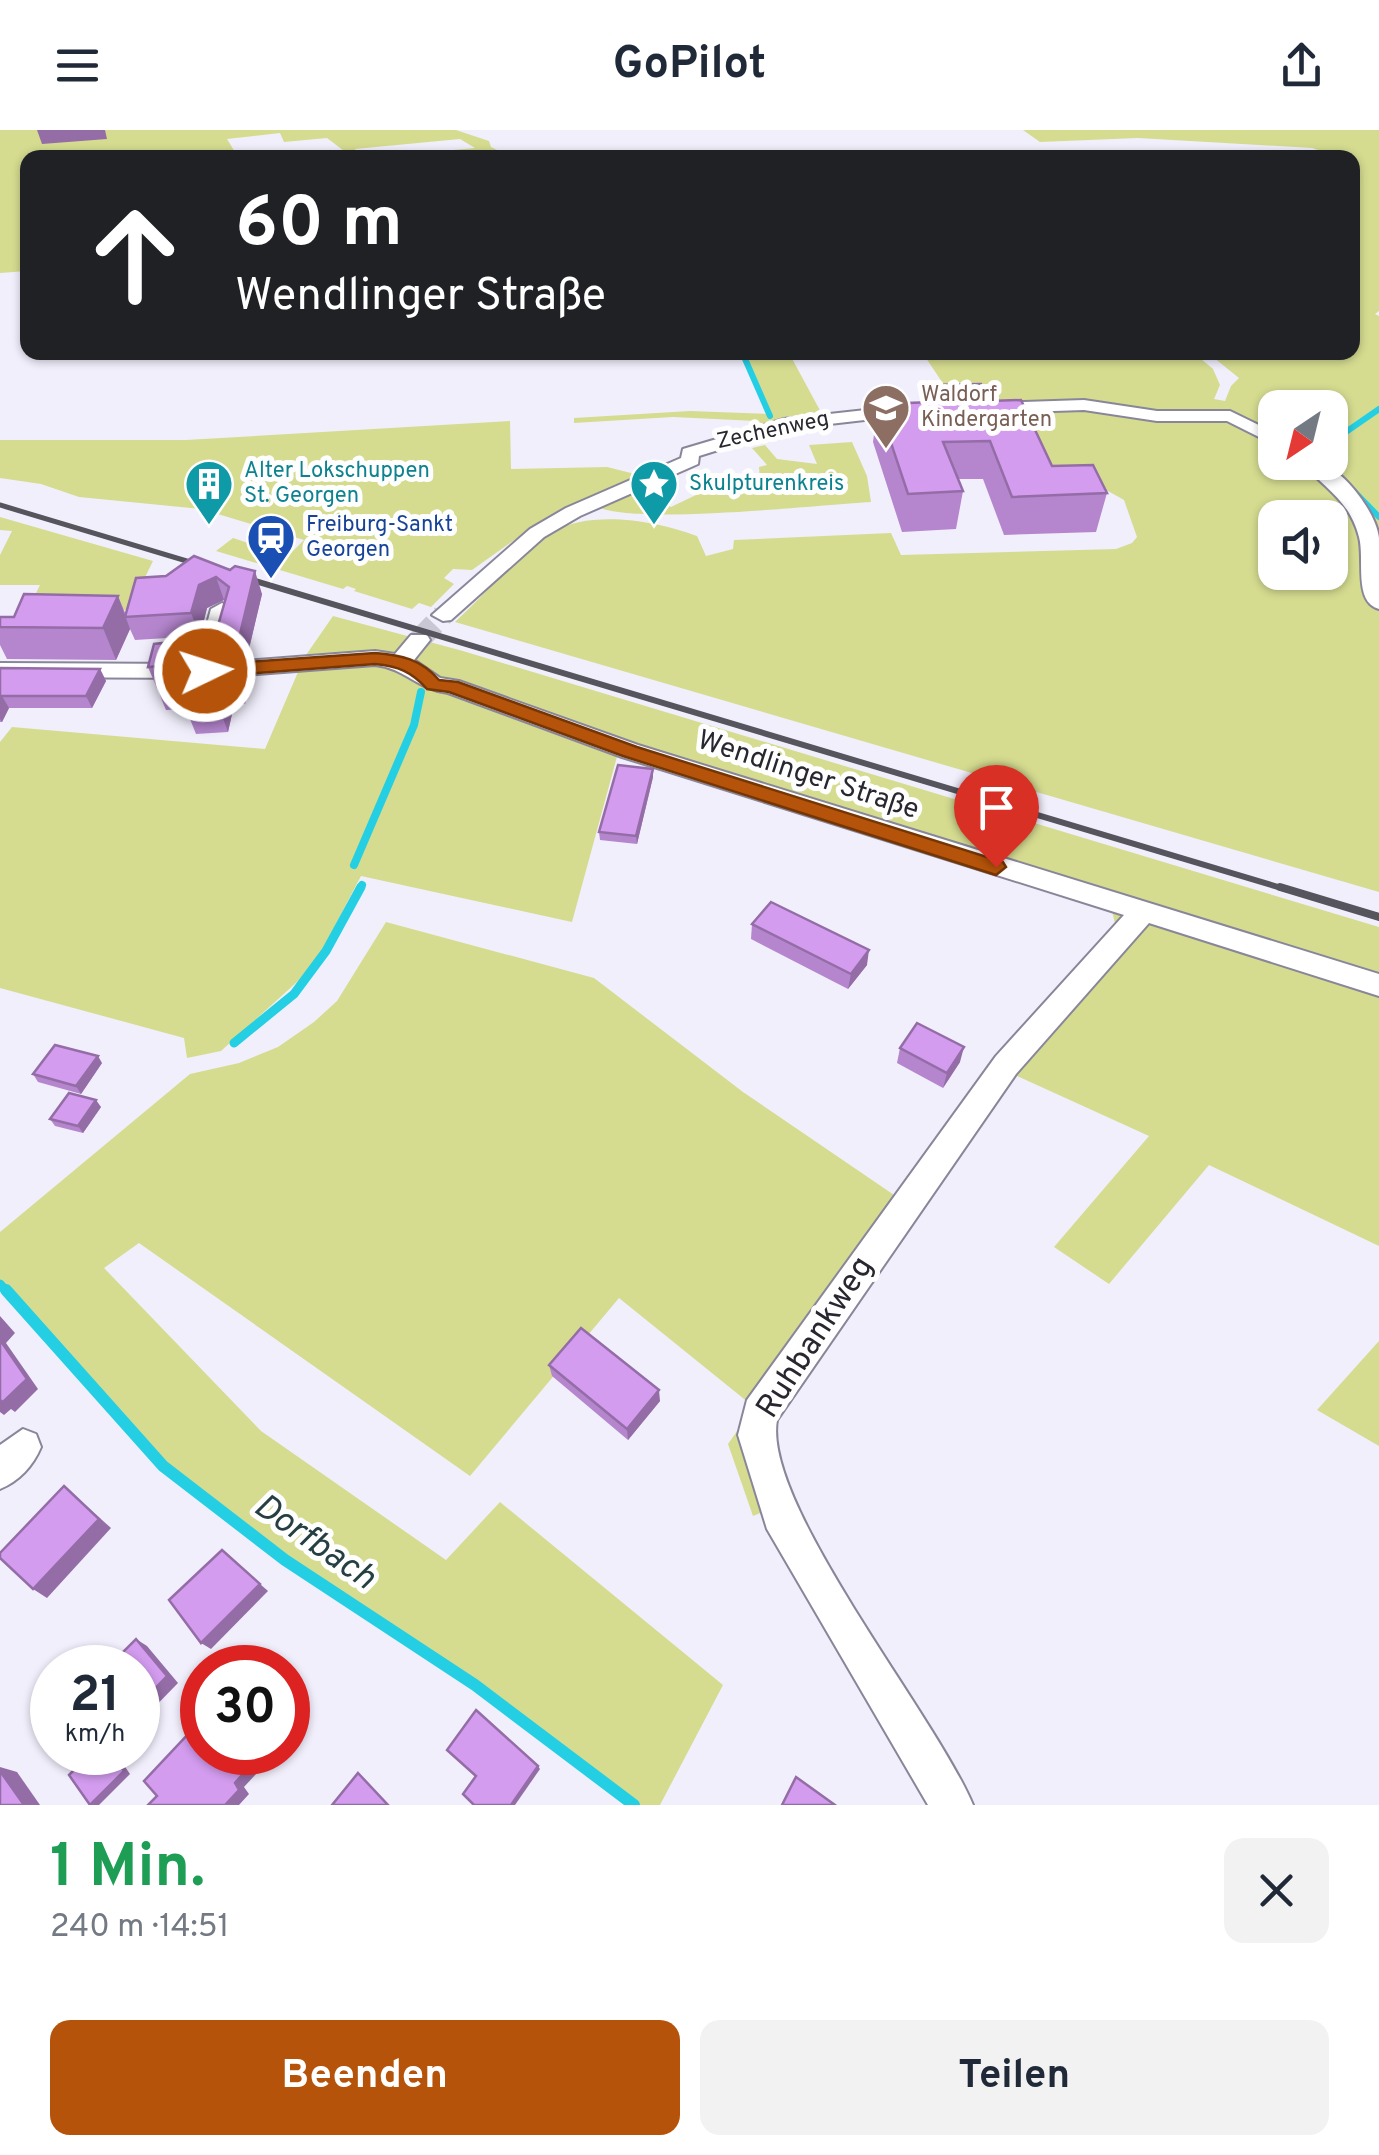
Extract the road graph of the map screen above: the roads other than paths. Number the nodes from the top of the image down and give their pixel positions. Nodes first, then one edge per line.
1 (974, 408) edge
2 (928, 409) edge
3 (1258, 431) edge
4 (1331, 480) edge
5 (1379, 603) edge
6 (222, 608) edge
7 (443, 615) tunnel mouth
8 (420, 640) tunnel mouth
9 (401, 660) junction
10 (0, 670) edge
11 (205, 671) junction
12 (1142, 913) junction
13 (1379, 985) edge
14 (952, 1805) edge

1 - 3 street
2 - 7 street, Zechenweg
4 - 5 street
6 - 11 street
8 - 9 street
9 - 11 street
9 - 12 street, Wendlinger Straße
10 - 11 street
12 - 13 street, Wendlinger Straße
12 - 14 street, Ruhbankweg

